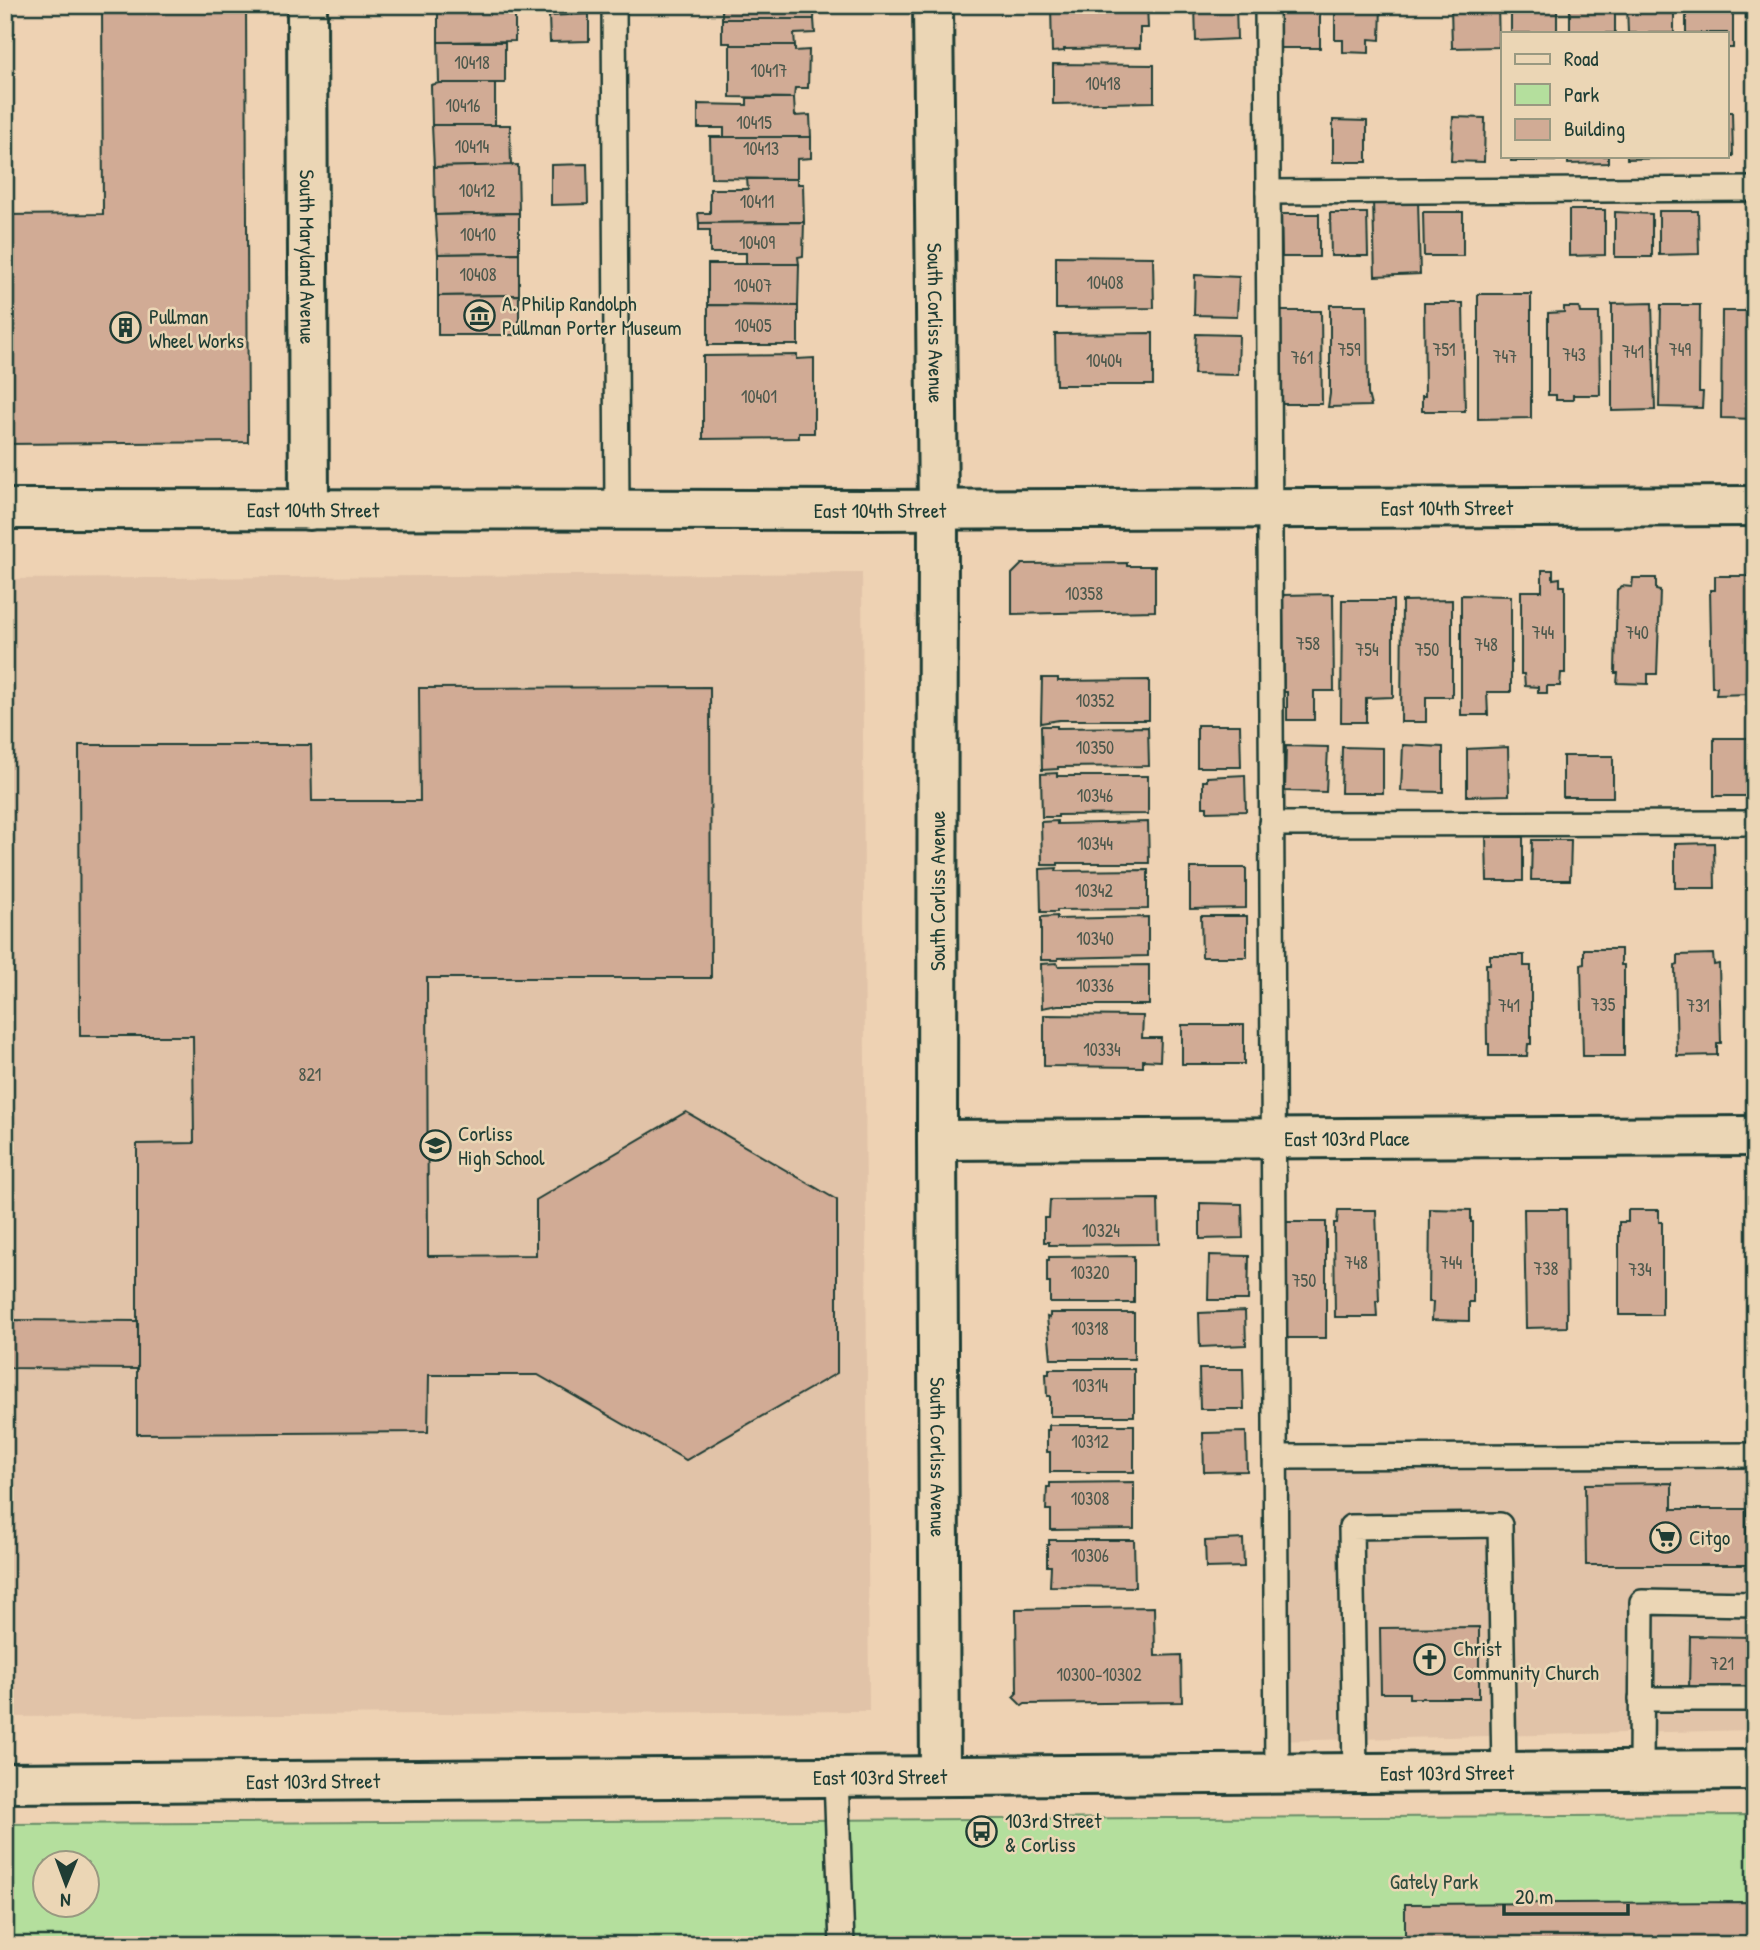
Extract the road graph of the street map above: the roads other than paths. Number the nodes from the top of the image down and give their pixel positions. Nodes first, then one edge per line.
1 (307, 5) edge
2 (614, 5) edge
3 (933, 5) edge
4 (1267, 5) edge
5 (1755, 189) edge
6 (1268, 192) junction
7 (1755, 506) edge
8 (5, 509) edge
9 (1270, 509) junction
10 (309, 510) junction
11 (617, 510) junction
12 (938, 510) junction
13 (1755, 823) edge
14 (1271, 824) junction
15 (1755, 1136) edge
16 (937, 1140) junction
17 (1273, 1140) junction
18 (1755, 1455) edge
19 (1275, 1457) junction
20 (1755, 1604) edge
21 (1641, 1699) junction
22 (1755, 1699) edge
23 (1755, 1770) edge
24 (1641, 1771) junction
25 (1504, 1772) junction
26 (1355, 1773) junction
27 (1277, 1774) junction
28 (940, 1776) junction
29 (836, 1777) junction
30 (5, 1783) edge
31 (842, 1945) edge

1 - 10 street, South Maryland Avenue
2 - 11 lane
3 - 12 street, South Corliss Avenue
4 - 6 lane
5 - 6 lane
6 - 9 lane
7 - 9 street, East 104th Street
8 - 10 street, East 104th Street
9 - 12 street, East 104th Street
9 - 14 lane
10 - 11 street, East 104th Street
11 - 12 street, East 104th Street
12 - 16 street, South Corliss Avenue
13 - 14 lane
14 - 17 lane
15 - 17 street, East 103rd Place
16 - 17 street, East 103rd Place
16 - 28 street, South Corliss Avenue
17 - 19 lane
18 - 19 lane
19 - 27 lane
20 - 21 lane
21 - 22 lane
21 - 24 lane
23 - 24 street, East 103rd Street
24 - 25 street, East 103rd Street
25 - 26 street, East 103rd Street
25 - 26 lane
26 - 27 street, East 103rd Street
27 - 28 street, East 103rd Street
28 - 29 street, East 103rd Street
29 - 30 street, East 103rd Street
29 - 31 lane

